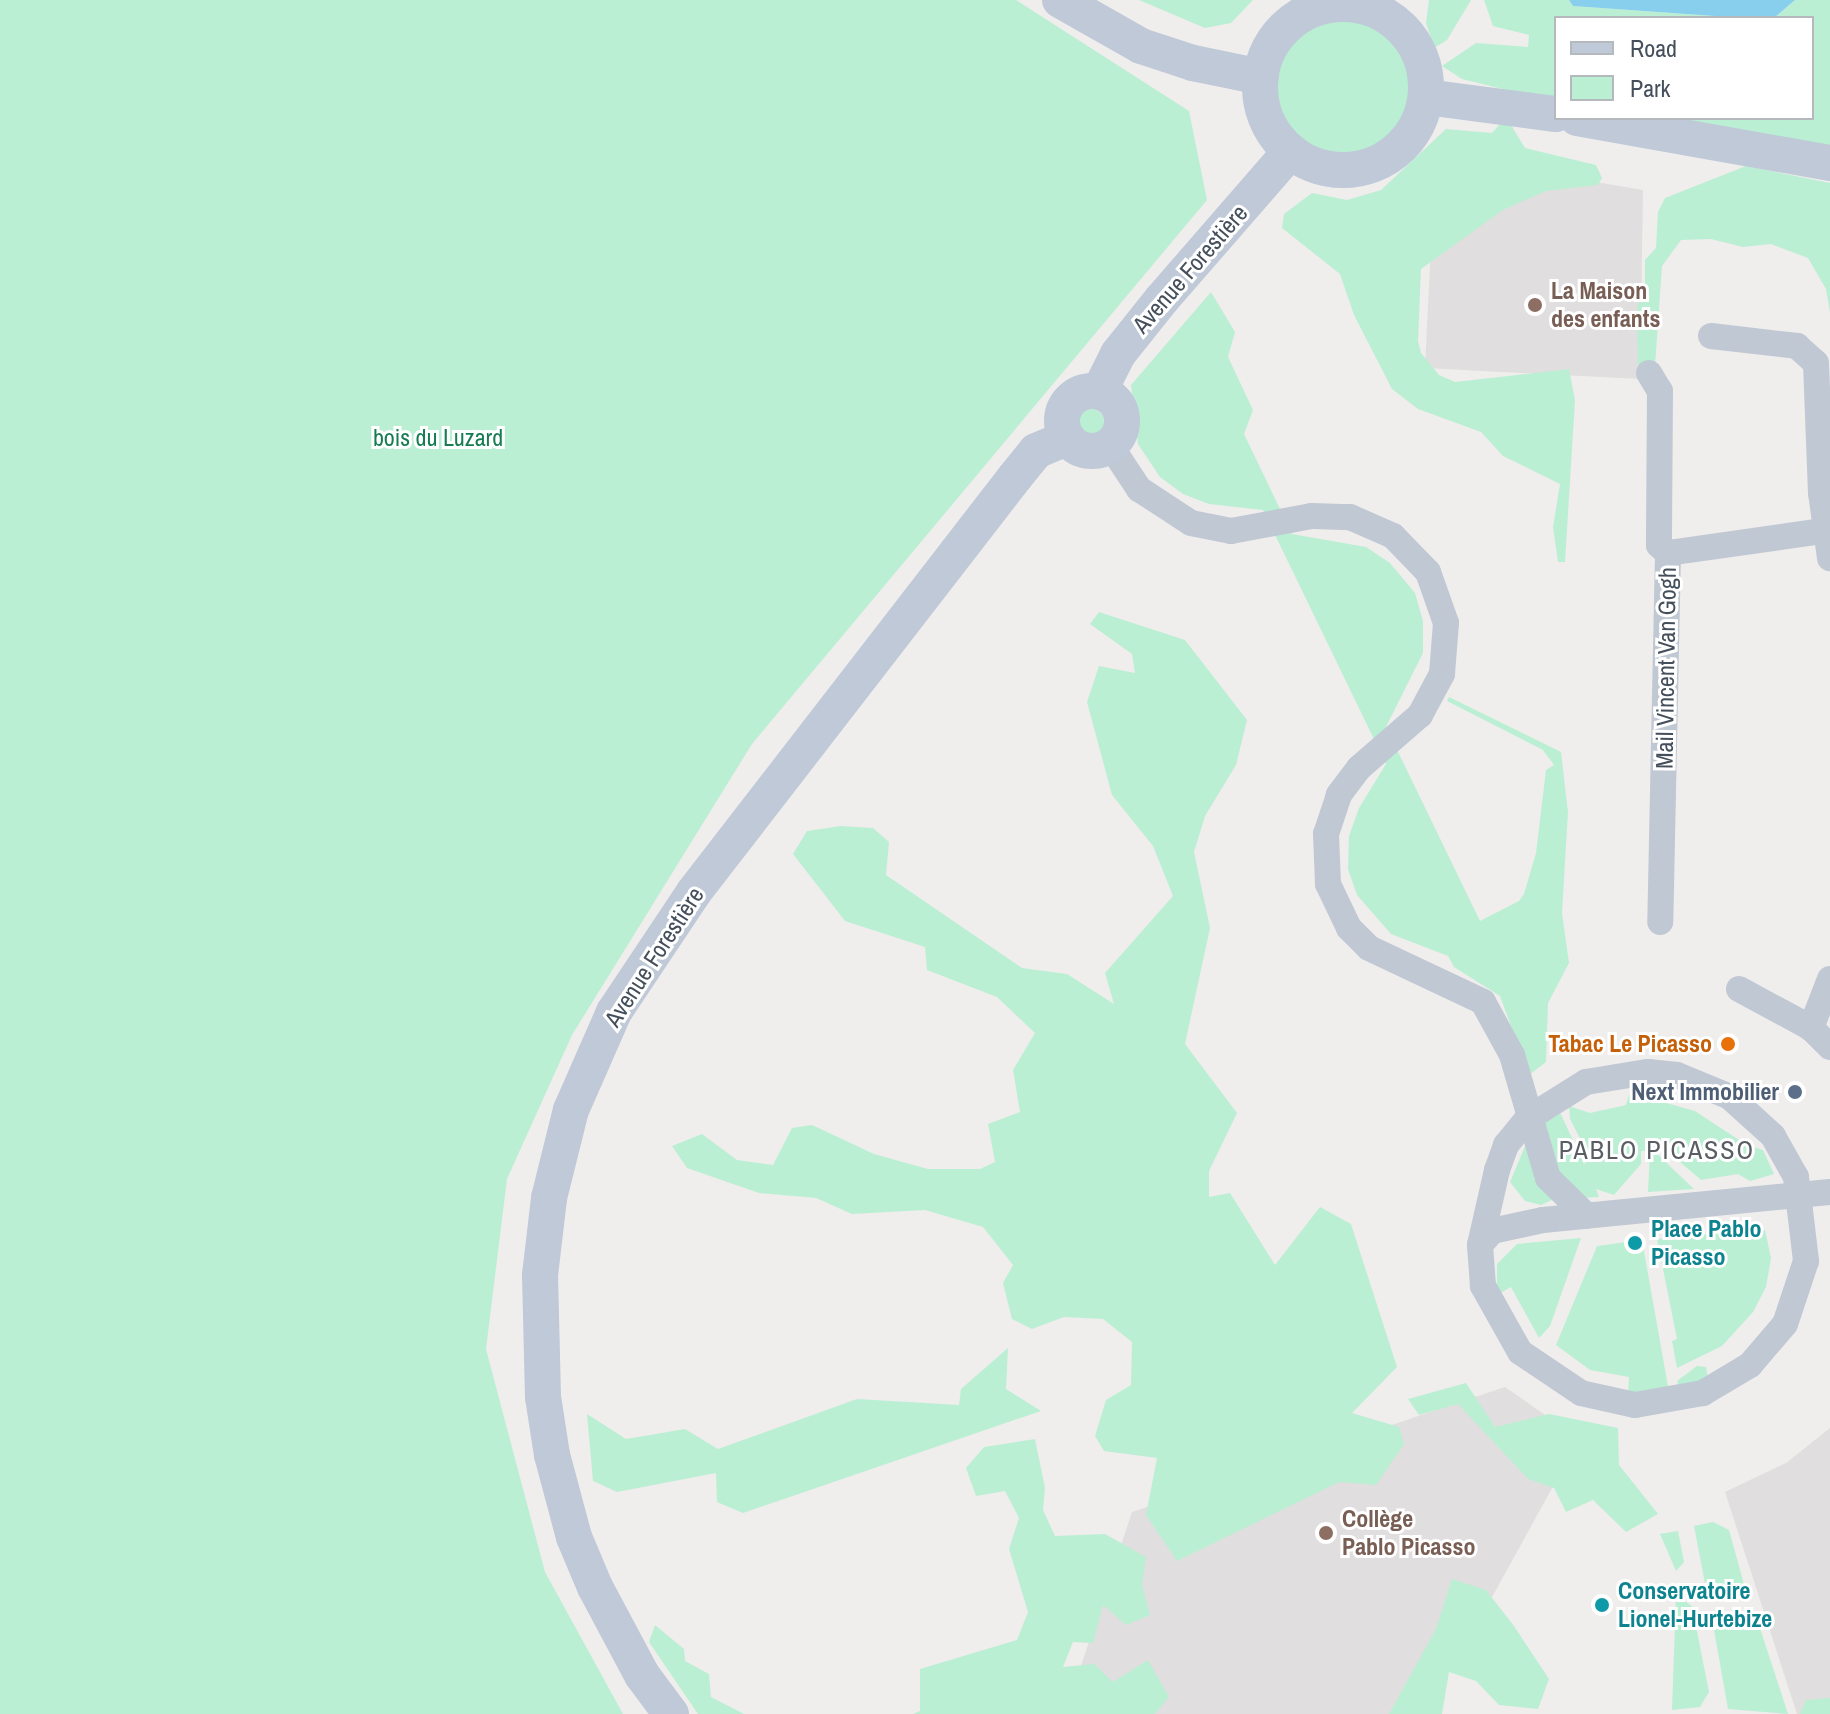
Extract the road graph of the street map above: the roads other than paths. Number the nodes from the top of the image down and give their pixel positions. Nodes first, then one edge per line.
1 (1060, 0) edge
2 (1402, 11) edge
3 (1261, 77) junction
4 (1426, 97) junction
5 (1554, 114) edge
6 (1588, 120) edge
7 (1290, 152) junction
8 (1830, 163) edge
9 (1711, 336) dead end
10 (1649, 373) dead end
11 (1099, 392) junction
12 (1067, 438) junction
13 (1110, 445) junction
14 (1828, 531) edge
15 (1668, 553) junction
16 (1830, 558) edge
17 (1660, 922) dead end
18 (1830, 979) edge
19 (1739, 989) dead end
20 (1811, 1028) junction
21 (1830, 1047) edge
22 (1527, 1119) junction
23 (1497, 1170) junction
24 (1830, 1192) edge
25 (1800, 1195) junction
26 (1587, 1216) junction
27 (1543, 1220) junction
28 (1480, 1245) junction
29 (671, 1714) edge

1 - 3 street
2 - 3 street
2 - 4 street
3 - 7 street
4 - 5 street
4 - 7 street
6 - 8 street
7 - 11 street, Avenue Forestière
9 - 14 street
10 - 15 street, Mail Vincent Van Gogh
11 - 12 street
11 - 13 street
12 - 13 street
12 - 29 street, Avenue Forestière
13 - 22 street
14 - 15 street
14 - 16 street
15 - 17 street, Mail Vincent Van Gogh
18 - 20 street
19 - 20 street
20 - 21 street
22 - 23 street
22 - 25 street
22 - 26 street
23 - 27 street
23 - 28 street
24 - 25 street
25 - 26 street
25 - 28 street
26 - 27 street
27 - 28 street

